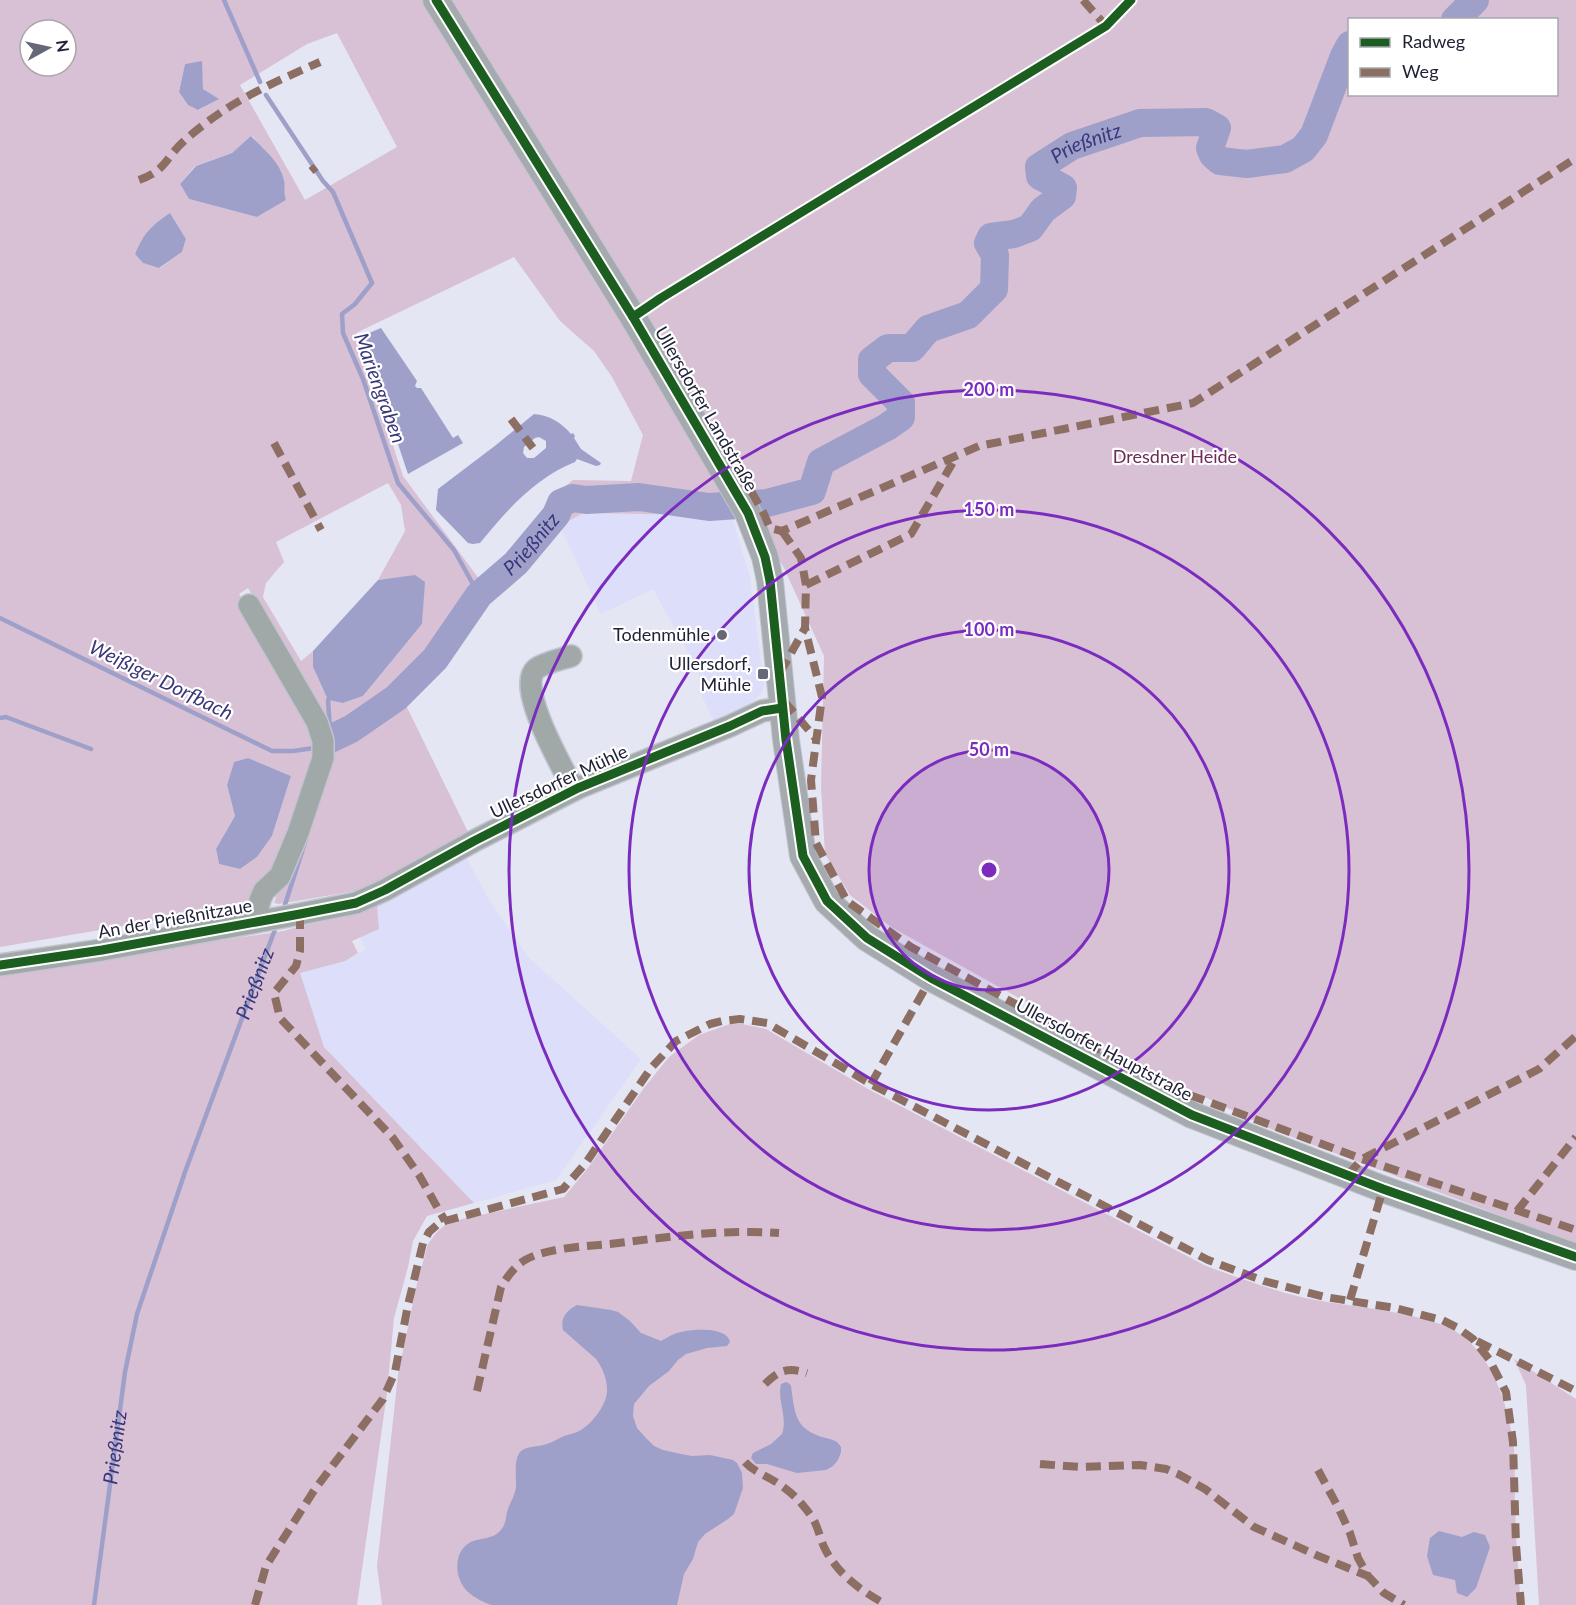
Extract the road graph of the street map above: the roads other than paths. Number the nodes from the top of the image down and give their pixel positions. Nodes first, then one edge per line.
1 (436, 0) edge
2 (249, 605) dead end
3 (571, 656) dead end
4 (782, 708) junction
5 (574, 790) junction
6 (356, 903) joint
7 (263, 920) junction
8 (0, 965) edge
9 (1576, 1257) edge

1 - 4 main road, Ullersdorfer Landstraße
2 - 7 street
3 - 5 street
4 - 5 street, Ullersdorfer Mühle
4 - 9 main road, Ullersdorfer Hauptstraße
5 - 6 street, Ullersdorfer Mühle
6 - 7 street, An der Prießnitzaue
7 - 8 street, An der Prießnitzaue

